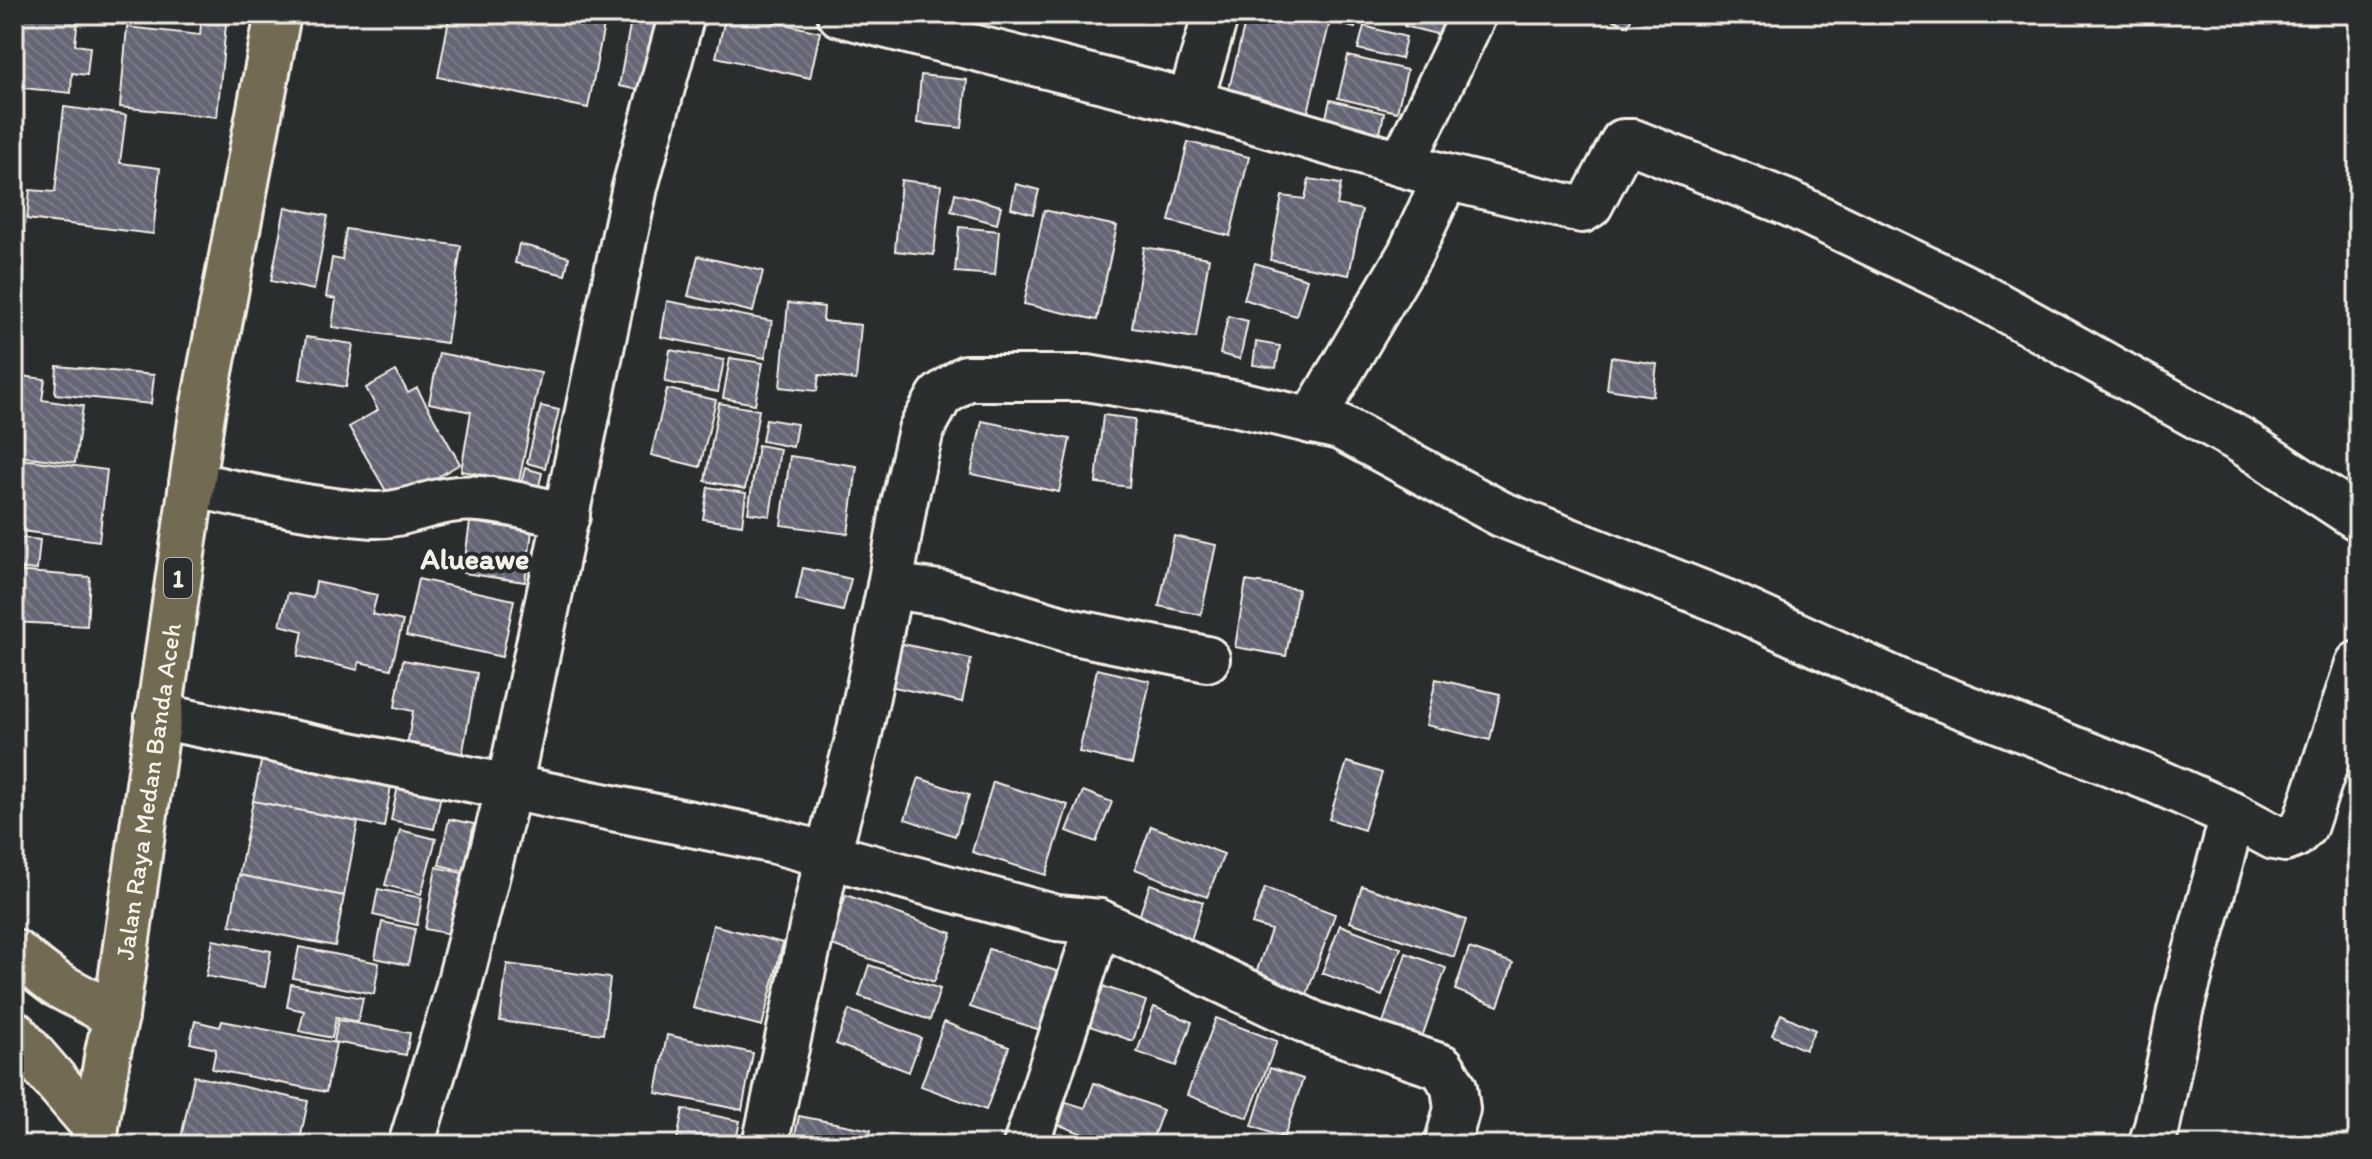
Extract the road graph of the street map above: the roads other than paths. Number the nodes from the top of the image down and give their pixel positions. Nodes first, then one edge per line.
1 (278, 14) edge
2 (682, 14) edge
3 (840, 14) edge
4 (1216, 14) edge
5 (1474, 14) edge
6 (1190, 102) junction
7 (1402, 164) junction
8 (1446, 177) junction
9 (1311, 421) junction
10 (192, 484) junction
11 (567, 516) junction
12 (2358, 518) edge
13 (890, 586) junction
14 (1207, 659) dead end
15 (2358, 664) edge
16 (158, 716) junction
17 (509, 787) junction
18 (2254, 827) junction
19 (828, 854) junction
20 (1099, 922) junction
21 (14, 952) edge
22 (116, 1016) junction
23 (14, 1033) edge
24 (94, 1136) edge
25 (411, 1145) edge
26 (765, 1145) edge
27 (1026, 1145) edge
28 (1447, 1145) edge
29 (2151, 1145) edge

1 - 10 highway, Jalan Raya Medan Banda Aceh / 1
2 - 11 street
3 - 6 street
4 - 6 street
5 - 7 street
6 - 7 street
7 - 8 street
8 - 9 street
8 - 12 street
9 - 13 street
9 - 18 street
10 - 11 street
10 - 16 highway, Jalan Raya Medan Banda Aceh / 1
11 - 17 street
13 - 14 street
13 - 19 street
15 - 18 street
16 - 17 street
16 - 22 highway, Jalan Raya Medan Banda Aceh / 1
17 - 19 street
17 - 25 street
18 - 29 street
19 - 20 street
19 - 26 street
20 - 27 street
20 - 28 street
21 - 22 highway
22 - 24 highway, Jalan Raya Medan Banda Aceh / 1
23 - 24 highway

